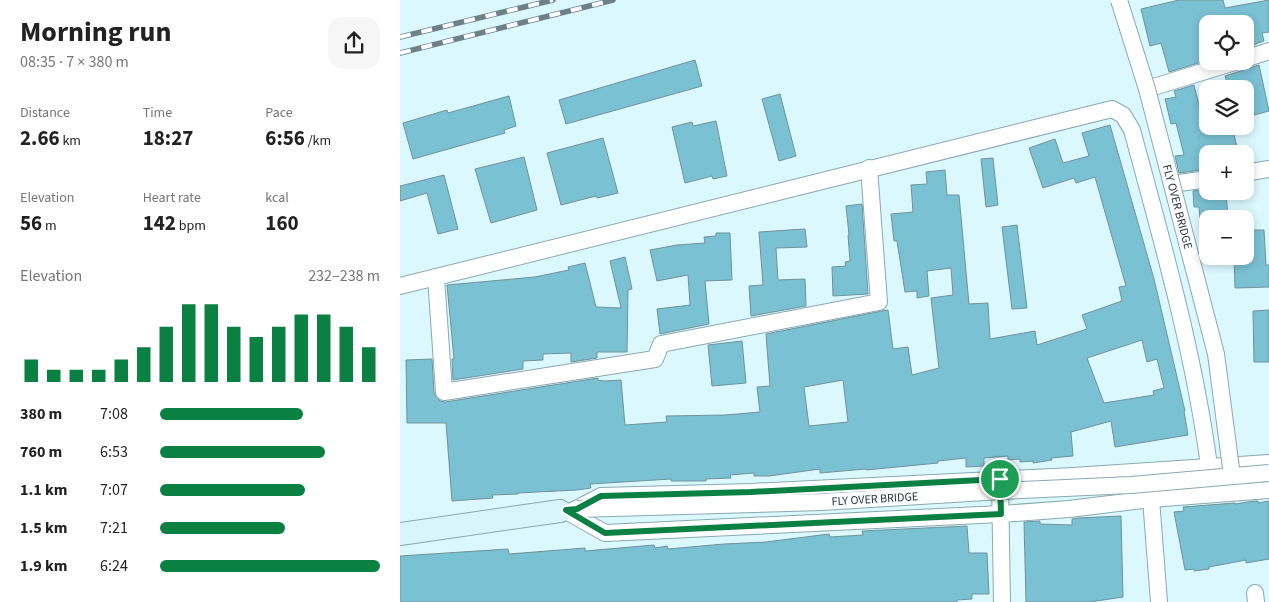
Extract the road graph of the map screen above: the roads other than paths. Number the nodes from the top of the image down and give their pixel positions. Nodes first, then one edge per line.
1 (1119, 0) edge
2 (1269, 51) edge
3 (1254, 56) edge
4 (1209, 70) edge
5 (1147, 89) junction
6 (869, 168) junction
7 (1269, 169) edge
8 (1254, 172) edge
9 (1199, 180) edge
10 (1172, 184) junction
11 (436, 277) junction
12 (400, 286) edge
13 (1269, 463) edge
14 (1208, 466) junction
15 (1269, 474) edge
16 (1232, 476) junction
17 (1000, 479) junction
18 (1269, 490) edge
19 (1151, 499) junction
20 (568, 510) junction
21 (1001, 514) junction
22 (400, 534) edge
23 (1002, 602) edge
24 (1158, 602) edge

1 - 5 street, FLY OVER BRIDGE, bridge
2 - 3 street
4 - 5 street
5 - 10 street, FLY OVER BRIDGE, bridge
6 - 11 street
6 - 11 street
6 - 14 street
7 - 8 street
9 - 10 street
10 - 16 street, FLY OVER BRIDGE, bridge
11 - 12 street
13 - 14 street
14 - 17 street
15 - 16 street, FLY OVER BRIDGE, bridge
16 - 20 street, FLY OVER BRIDGE, bridge
17 - 20 street
17 - 21 street
18 - 19 street
19 - 21 street
19 - 24 street
20 - 21 street
20 - 22 main road
21 - 23 street

